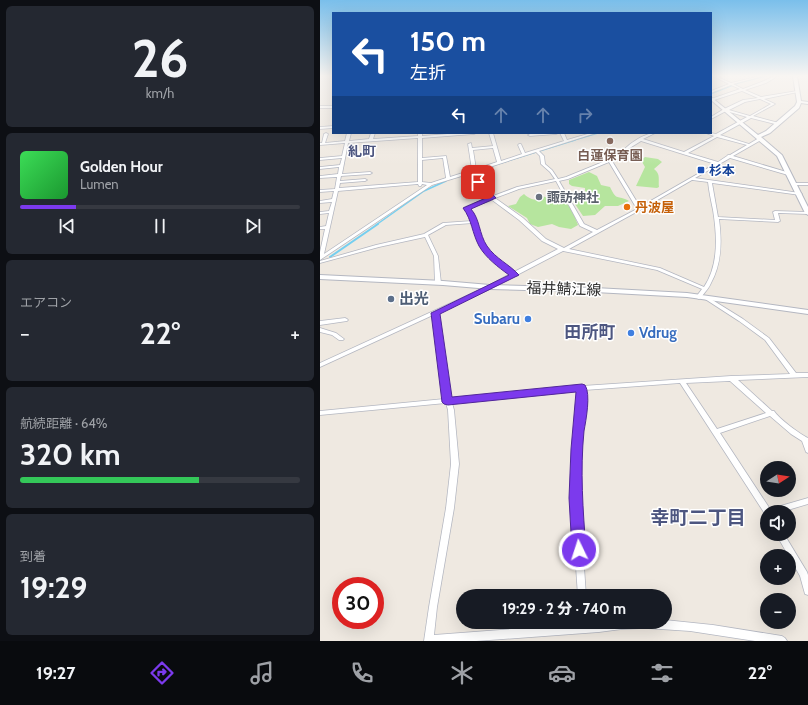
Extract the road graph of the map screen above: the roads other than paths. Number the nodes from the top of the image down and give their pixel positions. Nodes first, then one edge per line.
1 (721, 106) edge
2 (734, 106) edge
3 (770, 106) edge
4 (797, 106) edge
5 (320, 107) edge
6 (332, 107) edge
7 (726, 110) junction
8 (712, 117) edge
9 (750, 117) junction
10 (740, 122) junction
11 (778, 124) junction
12 (332, 127) edge
13 (320, 128) edge
14 (326, 134) dead end
15 (349, 134) edge
16 (373, 134) edge
17 (447, 134) edge
18 (491, 134) edge
19 (543, 134) edge
20 (562, 134) edge
21 (590, 134) edge
22 (651, 134) edge
23 (712, 134) edge
24 (420, 135) edge
25 (530, 135) dead end
26 (716, 135) junction
27 (759, 138) junction
28 (371, 140) junction
29 (642, 140) junction
30 (566, 141) junction
31 (347, 142) junction
32 (321, 144) edge
33 (470, 144) dead end
34 (748, 144) junction
35 (520, 145) dead end
36 (495, 147) junction
37 (471, 149) junction
38 (537, 152) junction
39 (685, 153) junction
40 (524, 155) junction
41 (729, 156) junction
42 (344, 157) junction
43 (320, 159) edge
44 (421, 159) junction
45 (610, 161) junction
46 (499, 162) junction
47 (717, 163) junction
48 (342, 166) junction
49 (320, 168) edge
50 (474, 170) junction
51 (370, 173) dead end
52 (466, 174) junction
53 (789, 174) junction
54 (340, 175) junction
55 (320, 177) edge
56 (448, 178) junction
57 (692, 179) junction
58 (364, 180) dead end
59 (557, 180) junction
60 (338, 182) junction
61 (420, 182) junction
62 (710, 182) junction
63 (431, 184) junction
64 (794, 184) junction
65 (808, 184) edge
66 (336, 189) junction
67 (421, 190) junction
68 (320, 191) edge
69 (800, 194) junction
70 (492, 198) junction
71 (334, 200) junction
72 (320, 202) edge
73 (639, 209) junction
74 (807, 210) edge
75 (331, 212) junction
76 (320, 213) edge
77 (716, 218) junction
78 (474, 222) junction
79 (328, 227) junction
80 (320, 228) edge
81 (597, 232) junction
82 (426, 235) junction
83 (564, 249) junction
84 (320, 260) edge
85 (515, 275) junction
86 (320, 278) edge
87 (438, 283) junction
88 (490, 287) junction
89 (702, 294) junction
90 (808, 312) edge
91 (435, 313) junction
92 (345, 320) dead end
93 (320, 324) edge
94 (320, 330) edge
95 (340, 339) dead end
96 (320, 365) edge
97 (794, 375) junction
98 (808, 375) edge
99 (731, 378) junction
100 (682, 381) junction
101 (582, 388) junction
102 (448, 402) junction
103 (320, 413) edge
104 (772, 413) junction
105 (716, 432) junction
106 (807, 441) edge
107 (808, 450) edge
108 (808, 501) edge
109 (764, 505) edge
110 (794, 505) edge
111 (784, 541) edge
112 (806, 576) edge
113 (582, 589) edge
114 (808, 591) edge
115 (672, 624) edge
116 (544, 629) edge
117 (429, 641) edge
118 (782, 641) edge

1 - 7 main road
2 - 7 street
3 - 9 street
4 - 11 main road
5 - 6 street
7 - 8 street
7 - 9 street
7 - 10 main road
9 - 10 street
9 - 11 street
10 - 26 street
10 - 27 main road
11 - 27 main road
12 - 13 street
14 - 32 street
15 - 31 street
16 - 28 street
17 - 24 street
18 - 36 street
19 - 25 street
20 - 30 street
21 - 30 street
22 - 29 street
23 - 26 street
24 - 28 street
24 - 44 street
26 - 34 street
26 - 39 street
27 - 34 street
27 - 53 main road
28 - 31 street
29 - 39 street
29 - 45 street
30 - 38 street
31 - 32 street
31 - 42 street
33 - 37 street
34 - 41 street
35 - 40 street
36 - 37 street
36 - 46 street
37 - 50 street
38 - 40 street
38 - 59 street
39 - 47 street
40 - 46 street
41 - 47 street
41 - 53 street
42 - 43 street
42 - 48 street
44 - 56 street
44 - 61 street
45 - 59 street
45 - 73 street
46 - 50 street
47 - 57 street
48 - 49 street
48 - 54 street
50 - 52 street
51 - 54 street
52 - 56 street
52 - 70 street
53 - 64 main road
54 - 55 street
54 - 60 street
56 - 63 street
57 - 62 street
57 - 73 street
58 - 60 street
59 - 70 street
59 - 81 street
60 - 66 street
61 - 63 street
61 - 66 street
61 - 67 street
62 - 69 street
62 - 77 street
63 - 67 street
64 - 65 street
64 - 69 main road
66 - 68 street
66 - 71 street
67 - 84 street
69 - 74 main road
70 - 78 street
70 - 83 street
71 - 72 street
71 - 75 street
73 - 81 street
74 - 77 street
75 - 76 street
75 - 79 street
77 - 89 street
78 - 82 street
78 - 85 street
79 - 80 street
79 - 84 street
81 - 83 street
82 - 84 street
82 - 87 street
83 - 85 street
83 - 89 street
85 - 88 street
86 - 87 main road, 福井鯖江線
87 - 88 main road, 福井鯖江線
88 - 89 main road, 福井鯖江線
88 - 91 street
89 - 90 main road, 福井鯖江線
89 - 97 street
91 - 96 street
91 - 102 street
92 - 93 street
94 - 95 street
97 - 98 street
97 - 99 street
99 - 100 street
99 - 104 street
100 - 101 street
100 - 105 street
101 - 102 street
101 - 113 street
102 - 103 street
102 - 117 street
104 - 105 street
104 - 106 street
105 - 109 street
106 - 107 street
108 - 110 street
111 - 112 street
112 - 114 street
115 - 118 street
116 - 117 street

